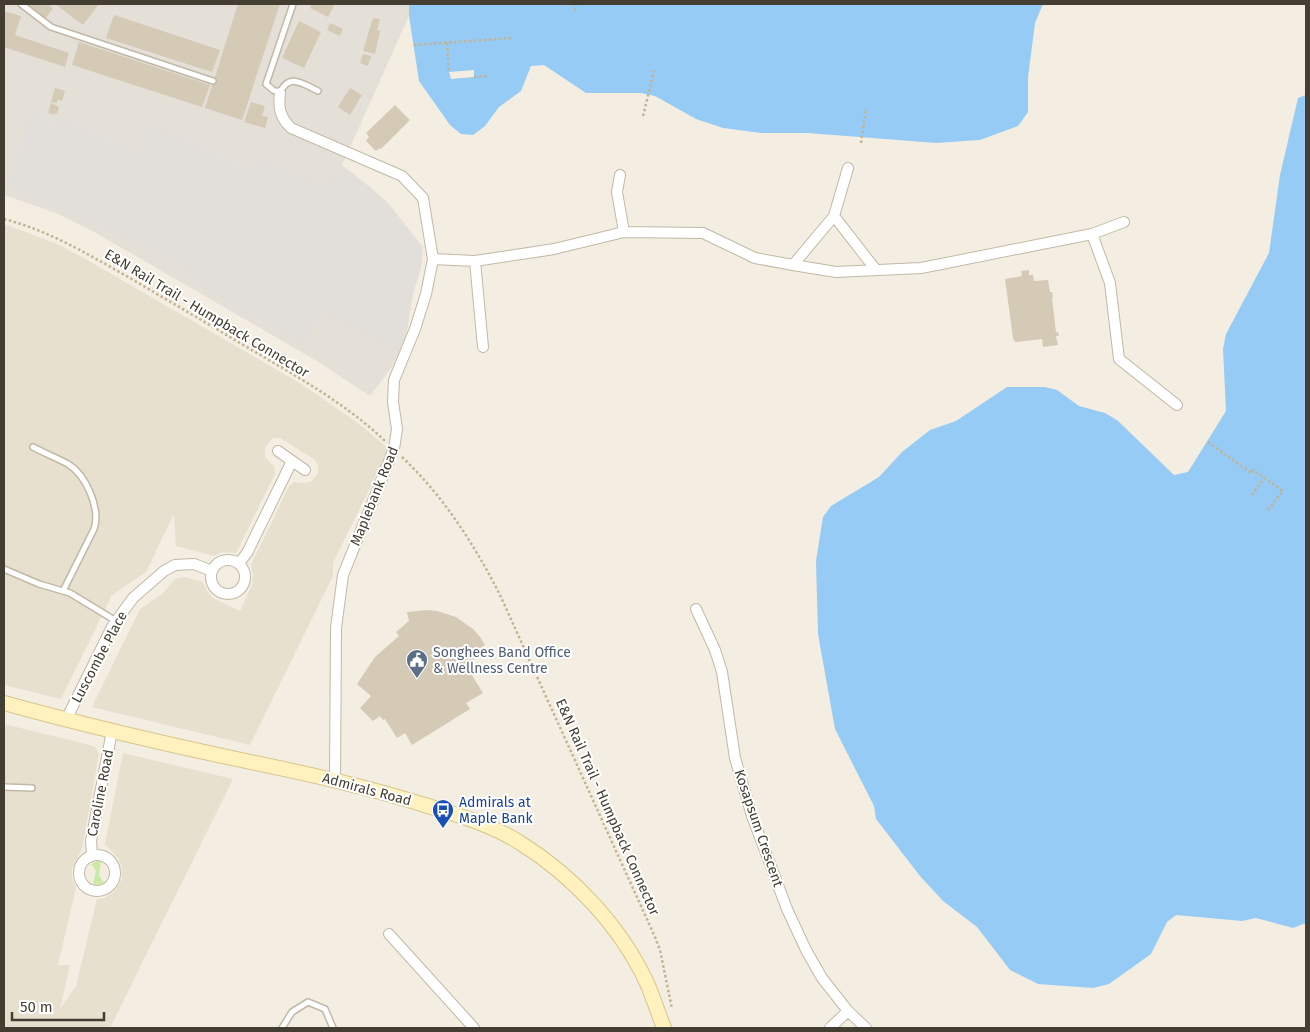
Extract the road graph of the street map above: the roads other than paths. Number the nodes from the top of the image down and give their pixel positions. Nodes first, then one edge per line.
1 (21, 4) edge
2 (293, 4) edge
3 (213, 81) dead end
4 (318, 91) dead end
5 (280, 93) junction
6 (848, 168) dead end
7 (620, 175) dead end
8 (834, 216) junction
9 (1124, 222) dead end
10 (624, 232) junction
11 (1092, 234) junction
12 (433, 259) junction
13 (475, 261) junction
14 (794, 265) junction
15 (876, 270) junction
16 (483, 347) dead end
17 (1177, 405) dead end
18 (33, 447) dead end
19 (278, 451) dead end
20 (292, 461) junction
21 (305, 470) dead end
22 (239, 563) junction
23 (4, 569) edge
24 (212, 571) junction
25 (63, 591) junction
26 (696, 609) dead end
27 (116, 621) junction
28 (4, 703) edge
29 (66, 720) junction
30 (112, 731) junction
31 (335, 780) junction
32 (4, 787) edge
33 (32, 788) dead end
34 (92, 856) dead end
35 (389, 934) dead end
36 (848, 1011) junction
37 (282, 1028) edge
38 (332, 1028) edge
39 (474, 1028) edge
40 (664, 1028) edge
41 (830, 1028) edge
42 (866, 1028) edge

1 - 3 lane
2 - 5 lane
4 - 5 lane
5 - 12 street, Maplebank Road
6 - 8 street
7 - 10 street
8 - 14 street
8 - 15 street
9 - 11 street
10 - 13 street
10 - 14 street
11 - 15 street
11 - 17 street
12 - 13 street
12 - 31 street, Maplebank Road
13 - 16 street
14 - 15 street
18 - 25 lane
19 - 20 street
20 - 21 street
20 - 22 street
22 - 24 street
22 - 24 street
23 - 25 lane
24 - 27 street, Luscombe Place
25 - 27 lane
26 - 36 street, Kosapsum Crescent
27 - 29 street, Luscombe Place
28 - 29 main road, Admirals Road
29 - 30 main road, Admirals Road
30 - 31 main road, Admirals Road
30 - 34 street, Caroline Road
31 - 40 main road, Admirals Road
32 - 33 lane
35 - 39 street
36 - 41 street
36 - 42 street, Kosapsum Crescent
37 - 38 lane

